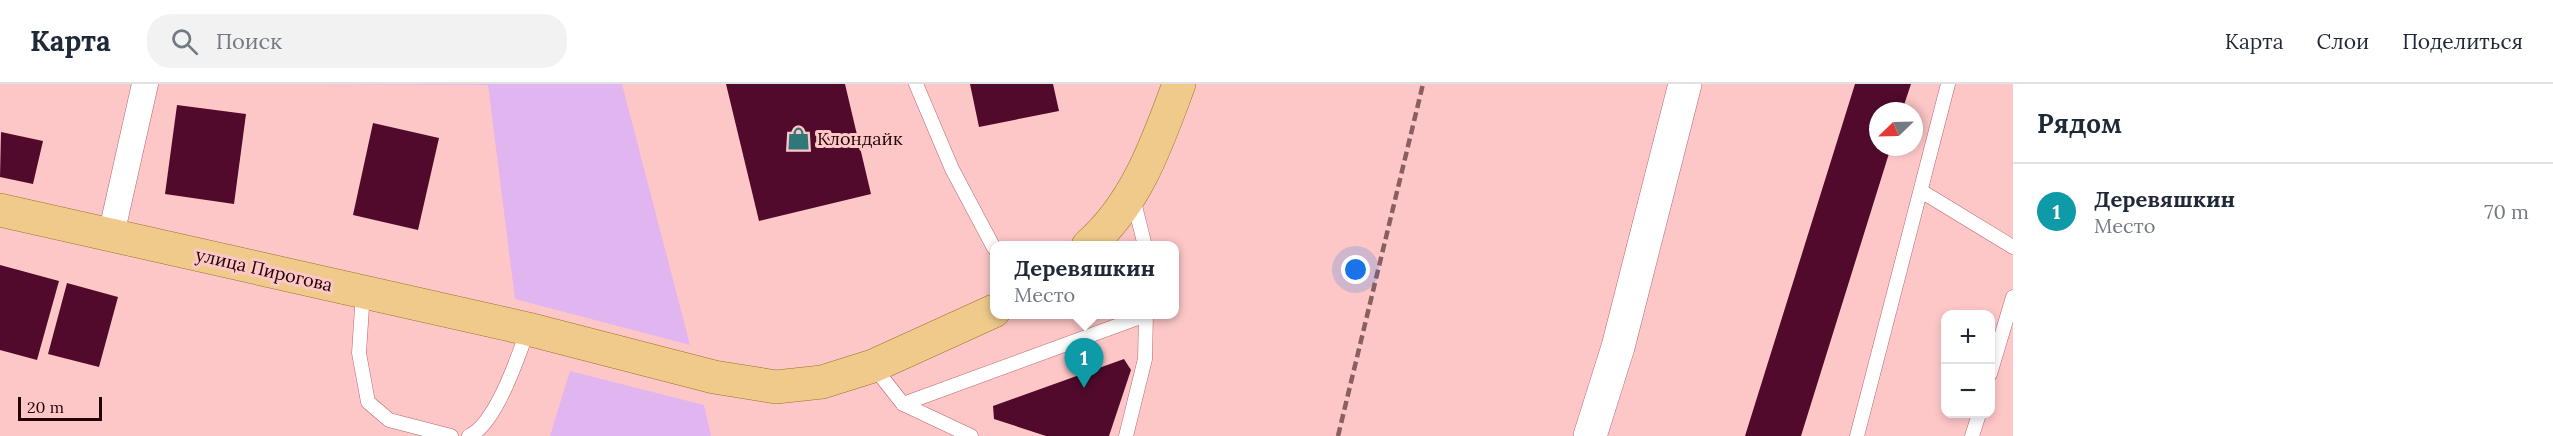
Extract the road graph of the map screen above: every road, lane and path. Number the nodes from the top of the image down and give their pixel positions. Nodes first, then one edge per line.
1 (145, 84) edge
2 (916, 84) edge
3 (1179, 84) edge
4 (1685, 84) edge
5 (1948, 84) edge
6 (1921, 191) junction
7 (1133, 195) junction
8 (0, 210) edge
9 (111, 235) junction
10 (990, 241) edge
11 (1092, 241) edge
12 (1144, 241) edge
13 (2013, 247) edge
14 (363, 292) junction
15 (2013, 297) edge
16 (990, 313) edge
17 (1135, 319) edge
18 (1146, 319) edge
19 (528, 329) junction
20 (1993, 364) edge
21 (873, 366) junction
22 (903, 404) junction
23 (1978, 418) edge
24 (451, 436) edge
25 (469, 436) edge
26 (970, 436) edge
27 (1126, 436) edge
28 (1590, 436) edge
29 (1857, 436) edge
30 (1972, 436) edge

1 - 9 street
2 - 10 lane
3 - 7 main road
4 - 28 street
5 - 6 lane
6 - 13 lane
6 - 29 lane
7 - 11 main road
7 - 12 lane
8 - 9 main road, улица Пирогова
9 - 14 main road, улица Пирогова
14 - 19 main road, улица Пирогова
14 - 24 lane
15 - 20 lane
16 - 21 main road, улица Пирогова
17 - 22 lane
18 - 27 lane
19 - 21 main road, улица Пирогова
19 - 25 lane
21 - 22 lane
22 - 26 lane
23 - 30 lane

